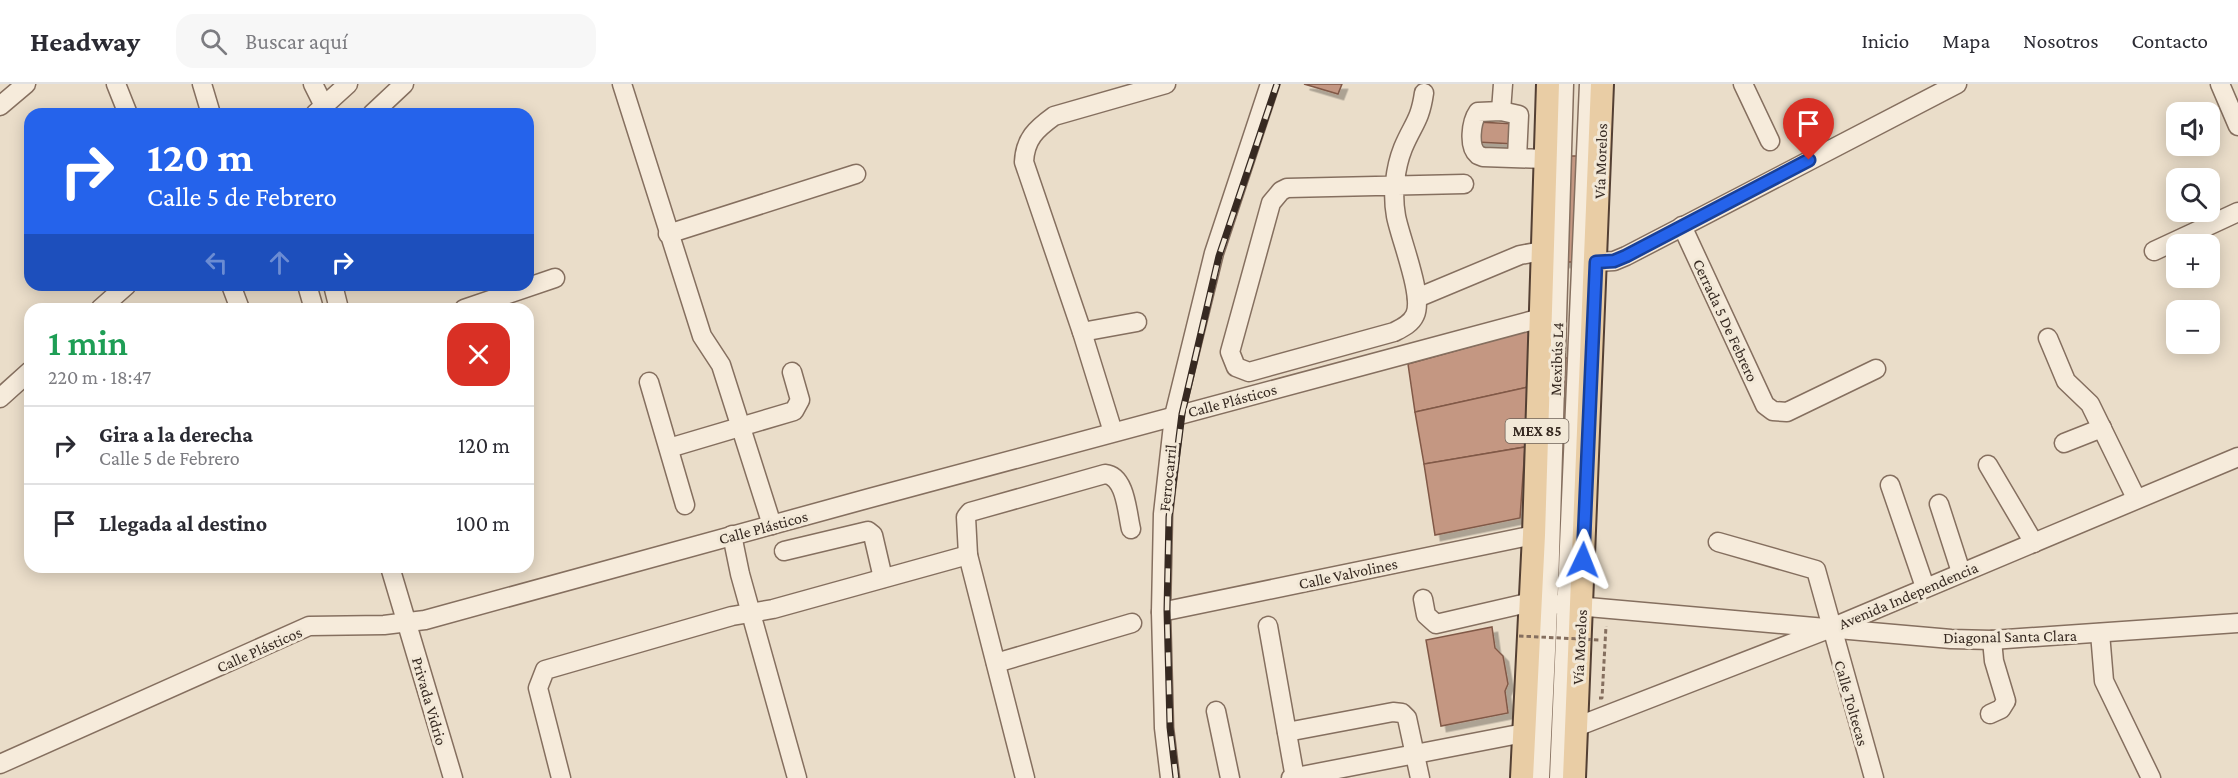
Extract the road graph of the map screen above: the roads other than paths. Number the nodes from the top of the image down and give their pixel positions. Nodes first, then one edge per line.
1 (26, 84) edge
2 (116, 84) edge
3 (202, 84) edge
4 (313, 84) edge
5 (348, 84) edge
6 (404, 84) edge
7 (622, 84) edge
8 (1167, 84) edge
9 (1270, 84) edge
10 (1503, 84) edge
11 (1548, 84) edge
12 (1564, 84) edge
13 (1589, 84) edge
14 (1602, 84) edge
15 (1743, 84) edge
16 (1957, 84) edge
17 (2220, 84) edge
18 (1424, 93) dead end
19 (0, 106) edge
20 (126, 108) edge
21 (209, 108) edge
22 (319, 108) edge
23 (322, 108) edge
24 (378, 108) edge
25 (1501, 111) junction
26 (2238, 126) edge
27 (1770, 141) dead end
28 (1516, 158) junction
29 (1544, 159) junction
30 (856, 174) dead end
31 (1396, 184) junction
32 (1464, 184) dead end
33 (2238, 212) edge
34 (1682, 226) junction
35 (668, 234) junction
36 (1542, 251) junction
37 (2154, 251) dead end
38 (1596, 262) junction
39 (555, 278) dead end
40 (534, 285) edge
41 (120, 291) edge
42 (517, 291) edge
43 (1417, 298) junction
44 (107, 303) edge
45 (482, 303) edge
46 (1541, 318) junction
47 (1137, 322) dead end
48 (1082, 332) junction
49 (2048, 338) dead end
50 (1876, 369) dead end
51 (792, 372) dead end
52 (24, 376) edge
53 (649, 382) dead end
54 (0, 398) edge
55 (1174, 416) junction
56 (741, 426) junction
57 (2102, 428) junction
58 (1113, 432) junction
59 (2064, 443) dead end
60 (669, 448) junction
61 (2238, 457) edge
62 (1988, 465) dead end
63 (1890, 485) dead end
64 (2136, 498) junction
65 (1940, 504) dead end
66 (686, 505) dead end
67 (772, 525) junction
68 (1131, 529) dead end
69 (732, 535) junction
70 (1534, 535) junction
71 (1718, 542) dead end
72 (2034, 543) junction
73 (784, 551) dead end
74 (968, 555) junction
75 (1961, 572) junction
76 (392, 573) edge
77 (883, 578) junction
78 (1925, 587) junction
79 (1423, 599) dead end
80 (1557, 604) junction
81 (750, 612) junction
82 (1161, 612) junction
83 (1132, 623) dead end
84 (2238, 623) edge
85 (407, 624) junction
86 (1268, 626) dead end
87 (1831, 628) junction
88 (2100, 633) junction
89 (1992, 640) junction
90 (996, 663) junction
91 (1216, 711) dead end
92 (1990, 714) dead end
93 (1576, 727) junction
94 (1287, 732) junction
95 (1524, 733) junction
96 (1416, 755) junction
97 (0, 764) edge
98 (453, 778) edge
99 (561, 778) edge
100 (797, 778) edge
101 (1025, 778) edge
102 (1170, 778) edge
103 (1230, 778) edge
104 (1294, 778) edge
105 (1420, 778) edge
106 (1522, 778) edge
107 (1540, 778) edge
108 (1559, 778) edge
109 (1574, 778) edge
110 (1874, 778) edge
111 (2151, 778) edge

1 - 19 street
2 - 20 street
3 - 21 street
4 - 22 street
5 - 23 street
6 - 24 street
7 - 35 street
8 - 48 street
9 - 55 street, Ferrocarril
10 - 25 street
11 - 29 main road, Vía Morelos / MEX 85
12 - 80 street, Mexibús L4
13 - 80 street, Mexibús L4
14 - 38 main road, Vía Morelos / MEX 85
15 - 27 street
16 - 34 street
17 - 26 street
18 - 31 street
25 - 28 street
25 - 28 street
28 - 29 street
29 - 36 main road, Vía Morelos / MEX 85
30 - 35 street
31 - 32 street
31 - 43 street
31 - 43 street
33 - 37 street
34 - 38 street
34 - 50 street, Cerrada 5 De Febrero
35 - 56 street
36 - 43 street
36 - 46 main road, Vía Morelos / MEX 85
38 - 80 main road, Vía Morelos / MEX 85
39 - 40 street
41 - 44 street
42 - 45 street
46 - 55 street, Calle Plásticos
46 - 70 main road, Vía Morelos / MEX 85
47 - 48 street
48 - 58 street
49 - 57 street
51 - 56 street
52 - 54 street
53 - 60 street
55 - 58 street, Calle Plásticos
55 - 82 street, Ferrocarril
56 - 60 street
56 - 67 street
57 - 59 street
57 - 64 street
58 - 67 street, Calle Plásticos
60 - 66 street
61 - 64 street, Avenida Independencia
62 - 72 street
63 - 78 street
64 - 72 street, Avenida Independencia
65 - 75 street
67 - 69 street, Calle Plásticos
68 - 74 street
69 - 81 street
69 - 85 street, Calle Plásticos
70 - 80 main road, Vía Morelos / MEX 85
70 - 82 street, Calle Valvolines
71 - 87 street, Calle Toltecas
72 - 75 street, Avenida Independencia
73 - 77 street
74 - 77 street
74 - 90 street
75 - 78 street, Avenida Independencia
76 - 85 street, Privada Vidrio
77 - 81 street
78 - 87 street, Avenida Independencia
79 - 80 street, Diagonal Santa Clara
80 - 87 street, Diagonal Santa Clara
80 - 93 main road, Vía Morelos / MEX 85
80 - 95 main road, Vía Morelos / MEX 85
80 - 107 street, Mexibús L4
80 - 108 street, Mexibús L4
81 - 99 street
81 - 100 street
82 - 102 street, Ferrocarril
83 - 90 street
84 - 88 street, Diagonal Santa Clara
85 - 97 street, Calle Plásticos
85 - 98 street, Privada Vidrio
86 - 94 street
87 - 89 street, Diagonal Santa Clara
87 - 93 street, Avenida Independencia
87 - 110 street, Calle Toltecas
88 - 89 street, Diagonal Santa Clara
88 - 111 street
89 - 92 street
90 - 101 street
91 - 103 street
93 - 109 main road, Vía Morelos / MEX 85
94 - 96 street
94 - 104 street
95 - 96 street
95 - 106 main road, Vía Morelos / MEX 85
96 - 104 street
96 - 105 street

